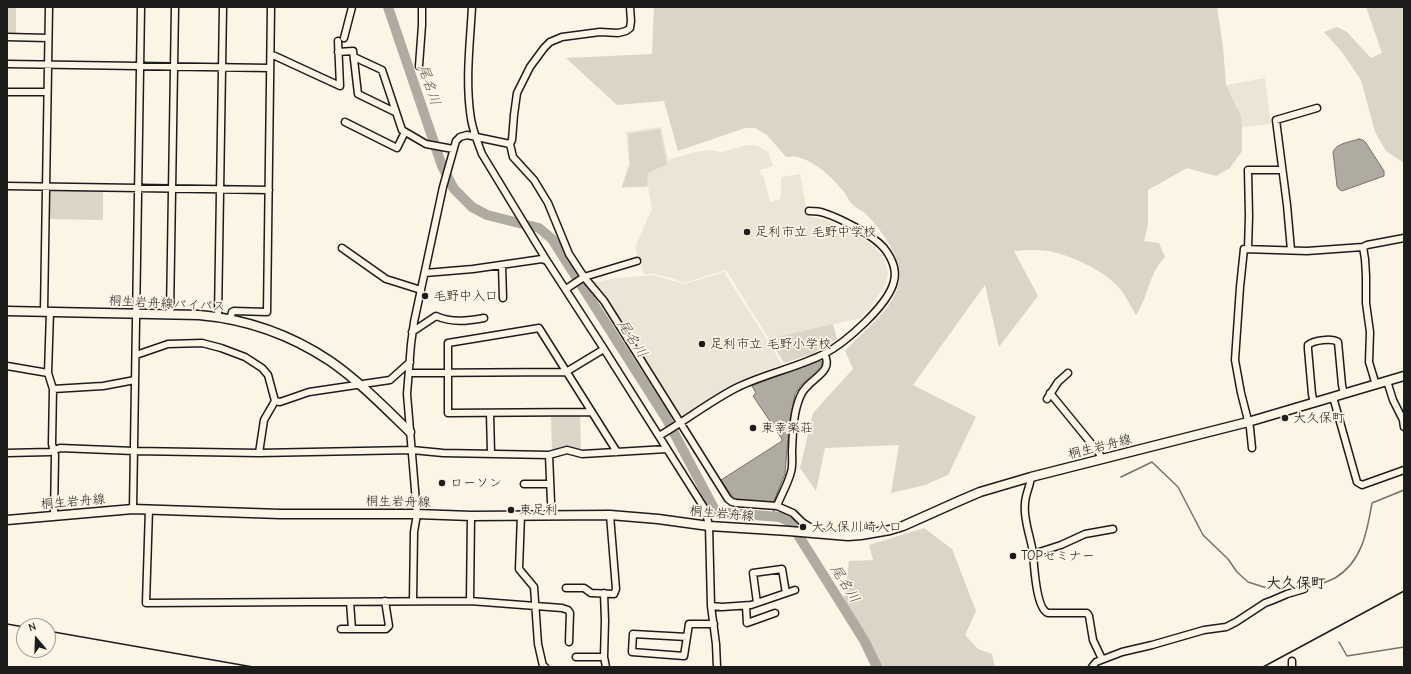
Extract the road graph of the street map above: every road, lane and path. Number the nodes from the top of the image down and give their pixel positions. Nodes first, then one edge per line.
1 (48, 7) edge
2 (141, 7) edge
3 (174, 7) edge
4 (223, 7) edge
5 (271, 7) edge
6 (352, 7) edge
7 (422, 7) edge
8 (472, 7) edge
9 (630, 7) edge
10 (7, 37) edge
11 (48, 38) junction
12 (338, 52) junction
13 (271, 55) junction
14 (354, 57) junction
15 (7, 64) edge
16 (48, 65) junction
17 (140, 66) junction
18 (174, 66) junction
19 (420, 66) dead end
20 (222, 68) junction
21 (270, 68) junction
22 (7, 92) edge
23 (47, 92) junction
24 (1317, 108) dead end
25 (395, 112) junction
26 (345, 122) dead end
27 (405, 132) junction
28 (475, 136) junction
29 (510, 144) junction
30 (453, 149) junction
31 (1282, 170) junction
32 (7, 186) edge
33 (46, 187) junction
34 (139, 188) junction
35 (172, 188) junction
36 (220, 189) junction
37 (269, 190) junction
38 (809, 211) dead end
39 (1404, 238) edge
40 (1363, 247) junction
41 (342, 248) dead end
42 (1248, 249) junction
43 (1291, 250) junction
44 (547, 261) junction
45 (637, 261) dead end
46 (502, 265) junction
47 (425, 273) junction
48 (583, 278) junction
49 (421, 290) junction
50 (566, 290) junction
51 (503, 298) dead end
52 (7, 311) edge
53 (47, 312) junction
54 (136, 313) junction
55 (170, 314) junction
56 (218, 317) junction
57 (484, 318) dead end
58 (230, 320) junction
59 (412, 332) junction
60 (604, 349) junction
61 (824, 354) junction
62 (136, 356) junction
63 (410, 362) junction
64 (7, 366) edge
65 (566, 372) junction
66 (48, 373) junction
67 (448, 373) junction
68 (1068, 373) dead end
69 (409, 374) junction
70 (1404, 376) edge
71 (135, 380) junction
72 (1387, 381) junction
73 (359, 384) junction
74 (1376, 385) junction
75 (53, 389) junction
76 (1344, 394) junction
77 (1333, 397) junction
78 (275, 402) junction
79 (1314, 403) junction
80 (591, 412) junction
81 (490, 413) junction
82 (1248, 422) junction
83 (678, 424) junction
84 (1404, 427) edge
85 (410, 432) junction
86 (659, 436) junction
87 (1252, 448) dead end
88 (667, 449) junction
89 (54, 450) junction
90 (412, 450) junction
91 (134, 451) junction
92 (617, 452) junction
93 (7, 453) edge
94 (260, 453) junction
95 (491, 453) junction
96 (549, 455) junction
97 (1102, 459) junction
98 (1404, 470) edge
99 (1031, 477) junction
100 (524, 484) dead end
101 (550, 484) junction
102 (551, 502) dead end
103 (777, 506) junction
104 (133, 509) junction
105 (149, 509) junction
106 (417, 514) junction
107 (521, 515) junction
108 (610, 515) junction
109 (54, 516) junction
110 (471, 516) junction
111 (7, 520) edge
112 (709, 526) junction
113 (1113, 529) dead end
114 (820, 534) junction
115 (1033, 554) junction
116 (566, 588) dead end
117 (1304, 589) dead end
118 (795, 590) dead end
119 (604, 593) junction
120 (786, 593) junction
121 (470, 600) junction
122 (385, 601) junction
123 (413, 601) junction
124 (350, 602) junction
125 (757, 603) junction
126 (711, 606) junction
127 (746, 606) junction
128 (535, 607) junction
129 (775, 613) dead end
130 (714, 624) junction
131 (341, 629) dead end
132 (352, 629) junction
133 (687, 637) junction
134 (569, 642) dead end
135 (604, 656) junction
136 (576, 657) dead end
137 (1102, 659) junction
138 (545, 667) edge
139 (606, 667) edge
140 (717, 667) edge
141 (1092, 667) edge

1 - 11 street
2 - 17 street
3 - 18 street
4 - 20 street
5 - 13 street
6 - 12 street
7 - 19 street
8 - 28 street
9 - 29 street
10 - 11 street
11 - 16 street
12 - 13 street
12 - 14 street
13 - 21 street
14 - 25 street
14 - 25 street
15 - 16 street
16 - 17 street
16 - 23 street
17 - 18 street
17 - 34 street
18 - 20 street
18 - 35 street
20 - 21 street
20 - 36 street
21 - 37 street
22 - 23 street
23 - 33 street
24 - 31 street
25 - 27 street
26 - 27 street
27 - 30 street
28 - 29 street
28 - 30 street
28 - 44 street
29 - 48 street
30 - 47 street
31 - 42 street
31 - 43 street
32 - 33 street
33 - 34 street
33 - 53 street
34 - 35 street
34 - 54 street
35 - 36 street
35 - 55 street
36 - 37 street
36 - 56 street
37 - 58 street
38 - 61 street
39 - 40 street
40 - 43 street
40 - 74 street
41 - 49 street
42 - 43 street
42 - 82 street
44 - 46 street
44 - 50 street
45 - 48 street
46 - 47 street
46 - 51 street
47 - 49 street
48 - 50 street
48 - 83 street
49 - 59 street
50 - 60 street
52 - 53 main road, 桐生岩舟線バイパス
53 - 54 main road, 桐生岩舟線バイパス
53 - 66 street
54 - 55 main road, 桐生岩舟線バイパス
54 - 62 street
55 - 56 main road, 桐生岩舟線バイパス
56 - 58 main road, 桐生岩舟線バイパス
57 - 59 street
58 - 73 main road, 桐生岩舟線バイパス
59 - 63 street
60 - 65 street
60 - 86 street
61 - 83 street
61 - 103 street
62 - 71 street
62 - 78 street
63 - 69 street
63 - 73 street
64 - 66 street
65 - 67 street
65 - 67 street
65 - 80 street
66 - 75 street
67 - 69 street
67 - 81 street
68 - 97 street
69 - 85 street
70 - 72 main road, 桐生岩舟線
71 - 75 street
71 - 91 street
72 - 74 main road, 桐生岩舟線
72 - 84 street
73 - 78 street
73 - 85 main road, 桐生岩舟線バイパス
74 - 76 main road, 桐生岩舟線
75 - 89 street
76 - 77 main road, 桐生岩舟線
76 - 79 street
77 - 79 main road, 桐生岩舟線
77 - 98 street
78 - 94 street
79 - 82 main road, 桐生岩舟線
80 - 81 street
80 - 92 street
81 - 95 street
82 - 87 street
82 - 97 main road, 桐生岩舟線
83 - 86 street
83 - 103 street
85 - 90 street
86 - 88 street
88 - 92 street
88 - 112 street
89 - 91 street
89 - 93 street
89 - 109 street
90 - 94 street
90 - 95 street
90 - 106 street
91 - 94 street
91 - 104 street
92 - 96 street
95 - 96 street
96 - 101 street
97 - 99 main road, 桐生岩舟線
99 - 114 main road, 桐生岩舟線
99 - 115 street
100 - 101 street
101 - 102 street
103 - 114 street
104 - 105 main road, 桐生岩舟線
104 - 109 main road, 桐生岩舟線
105 - 106 main road, 桐生岩舟線
105 - 124 street
106 - 110 main road, 桐生岩舟線
106 - 123 street
107 - 108 main road, 桐生岩舟線
107 - 110 main road, 桐生岩舟線
107 - 128 street
108 - 112 main road, 桐生岩舟線
108 - 119 street
109 - 111 main road, 桐生岩舟線
110 - 121 street
112 - 114 main road, 桐生岩舟線
112 - 126 street
113 - 115 street
115 - 137 street
116 - 119 street
117 - 137 street
118 - 120 street
119 - 135 street
120 - 125 street
120 - 125 street
121 - 123 street
121 - 128 street
122 - 123 street
122 - 124 street
122 - 132 street
124 - 132 street
125 - 127 street
126 - 127 street
126 - 130 street
127 - 129 street
128 - 134 street
128 - 138 street
130 - 133 street
130 - 140 street
131 - 132 street
133 - 133 street
135 - 136 street
135 - 139 street
137 - 141 street

